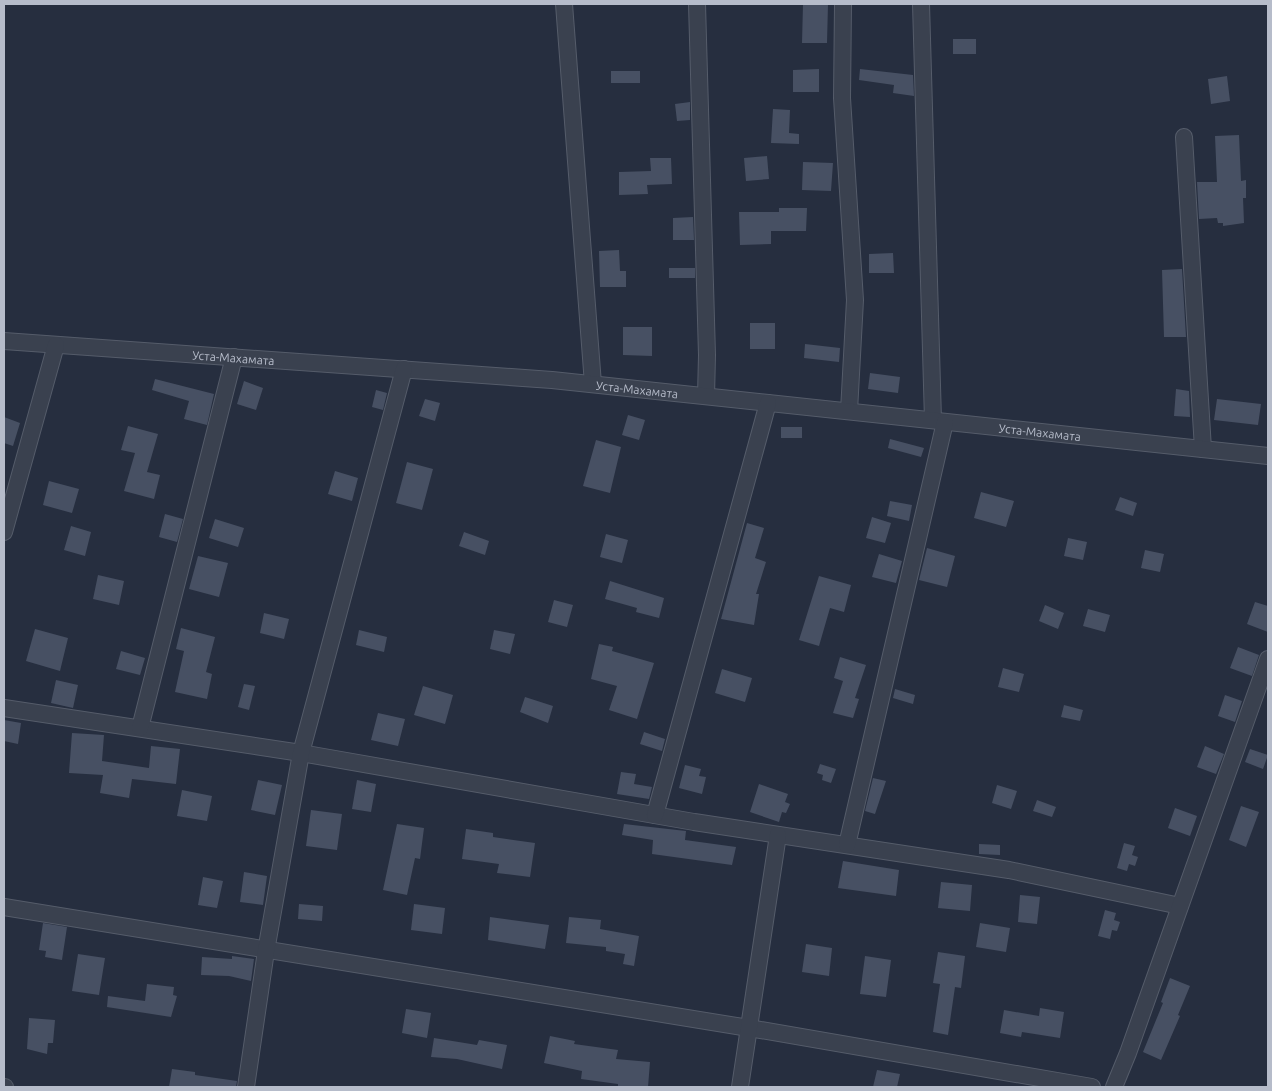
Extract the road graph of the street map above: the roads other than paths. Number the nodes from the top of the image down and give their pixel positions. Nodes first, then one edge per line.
1 (564, 4) edge
2 (697, 4) edge
3 (843, 4) edge
4 (921, 4) edge
5 (1184, 136) dead end
6 (4, 341) edge
7 (56, 346) junction
8 (234, 357) junction
9 (404, 370) junction
10 (592, 384) junction
11 (706, 396) junction
12 (768, 403) junction
13 (849, 412) junction
14 (939, 421) junction
15 (1203, 449) junction
16 (1268, 456) edge
17 (4, 532) edge
18 (1268, 659) edge
19 (4, 708) edge
20 (140, 728) junction
21 (301, 753) junction
22 (655, 815) junction
23 (778, 835) junction
24 (847, 845) junction
25 (1180, 906) junction
26 (4, 907) edge
27 (266, 951) junction
28 (749, 1028) junction
29 (246, 1087) edge
30 (740, 1087) edge
31 (1092, 1087) edge
32 (1114, 1087) edge

1 - 10 street
2 - 11 street
3 - 13 street
4 - 14 street
5 - 15 street
6 - 7 street, Уста-Махамата
7 - 8 street, Уста-Махамата
7 - 17 street
8 - 9 street, Уста-Махамата
8 - 20 street
9 - 10 street, Уста-Махамата
9 - 21 street
10 - 11 street, Уста-Махамата
11 - 12 street, Уста-Махамата
12 - 13 street, Уста-Махамата
12 - 22 street
13 - 14 street, Уста-Махамата
14 - 15 street, Уста-Махамата
14 - 24 street
15 - 16 street, Уста-Махамата
18 - 25 street
19 - 20 street
20 - 21 street
21 - 22 street
21 - 27 street
22 - 23 street
23 - 24 street
23 - 28 street
24 - 25 street
25 - 32 street
26 - 27 street
27 - 28 street
27 - 29 street
28 - 30 street
28 - 31 street

